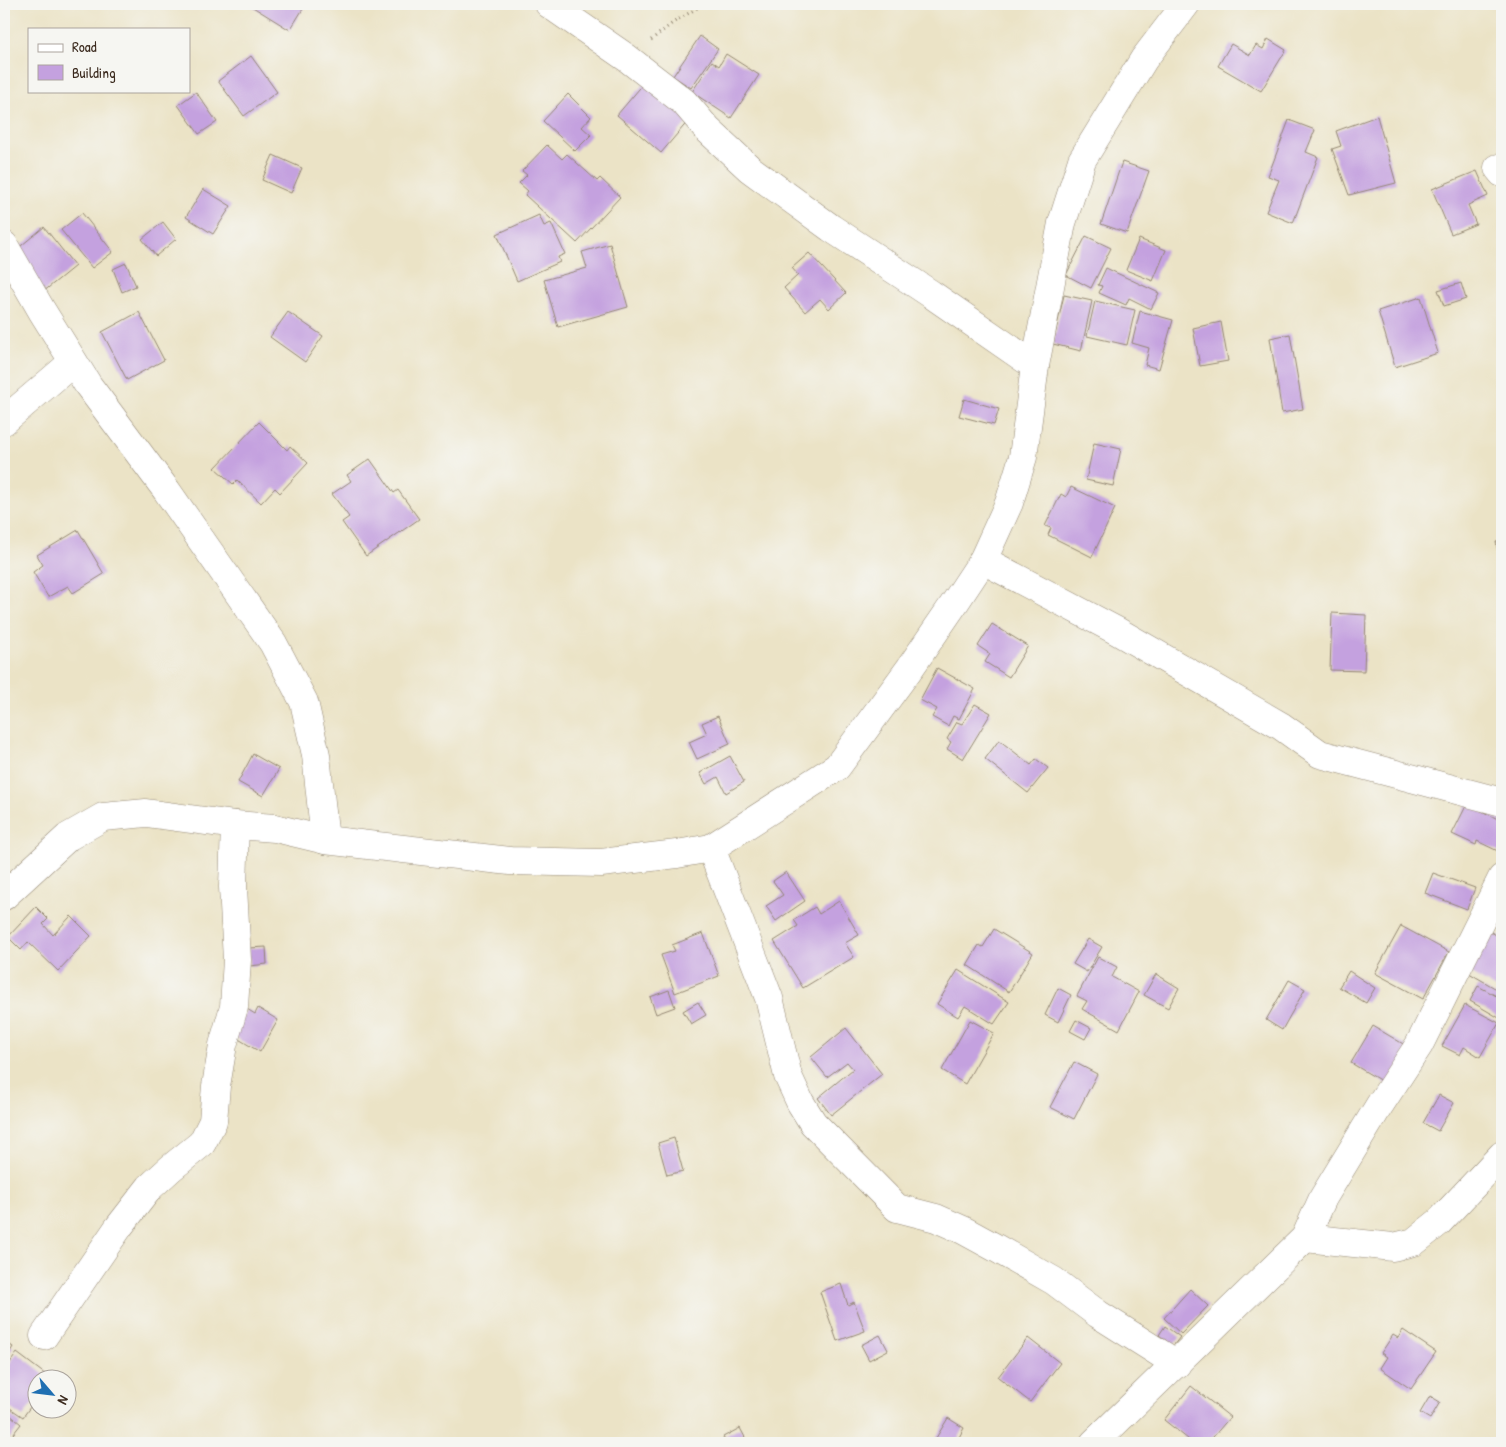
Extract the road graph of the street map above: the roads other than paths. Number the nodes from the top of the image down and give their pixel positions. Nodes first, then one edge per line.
1 (548, 4) edge
2 (1186, 4) edge
3 (4, 245) edge
4 (73, 362) junction
5 (1034, 366) junction
6 (4, 421) edge
7 (983, 560) junction
8 (1502, 802) edge
9 (235, 825) junction
10 (325, 840) junction
11 (711, 848) junction
12 (1502, 878) edge
13 (4, 896) edge
14 (1502, 1155) edge
15 (1304, 1238) junction
16 (44, 1336) dead end
17 (1177, 1364) junction
18 (1094, 1443) edge

1 - 5 street
2 - 5 street
3 - 4 street
4 - 6 street
4 - 10 street
5 - 7 street
7 - 8 street
7 - 11 street
9 - 10 street
9 - 13 street
9 - 16 street
10 - 11 street
11 - 17 street
12 - 15 street
14 - 15 street
15 - 17 street
17 - 18 street

